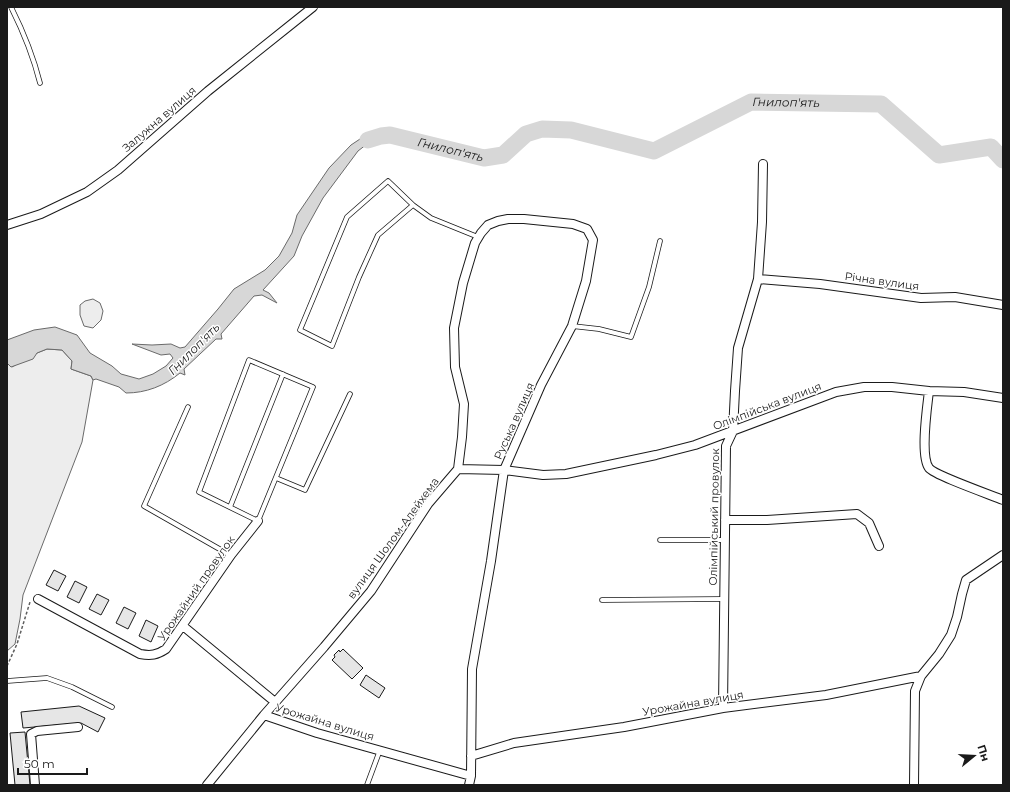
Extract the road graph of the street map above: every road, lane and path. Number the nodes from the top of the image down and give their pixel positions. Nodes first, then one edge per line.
1 (11, 7) edge
2 (313, 7) edge
3 (40, 83) dead end
4 (763, 164) dead end
5 (413, 204) junction
6 (7, 225) edge
7 (478, 237) junction
8 (660, 241) dead end
9 (758, 279) junction
10 (1003, 305) edge
11 (572, 326) junction
12 (283, 374) junction
13 (929, 391) junction
14 (350, 394) dead end
15 (1003, 398) edge
16 (188, 407) dead end
17 (733, 431) junction
18 (458, 469) junction
19 (504, 470) junction
20 (276, 478) junction
21 (1003, 500) edge
22 (230, 507) junction
23 (725, 520) junction
24 (258, 521) junction
25 (660, 540) dead end
26 (725, 540) junction
27 (879, 546) dead end
28 (231, 555) junction
29 (1003, 555) edge
30 (38, 599) joint
31 (724, 599) junction
32 (602, 600) dead end
33 (183, 626) junction
34 (7, 666) edge
35 (921, 676) junction
36 (7, 681) edge
37 (275, 702) junction
38 (112, 707) dead end
39 (723, 708) junction
40 (264, 715) junction
41 (78, 727) dead end
42 (380, 750) junction
43 (471, 756) junction
44 (471, 776) junction
45 (35, 785) edge
46 (207, 785) edge
47 (367, 785) edge
48 (469, 785) edge
49 (914, 785) edge

1 - 3 lane
2 - 6 street, Залужна вулиця
4 - 9 street, Олімпійський провулок
5 - 5 lane
5 - 7 lane
7 - 11 street
7 - 18 street
8 - 11 lane
9 - 10 street, Річна вулиця
9 - 17 street, Олімпійський провулок
11 - 19 street, Руська вулиця
12 - 20 lane
12 - 22 lane
12 - 22 lane
13 - 15 street, Олімпійська вулиця
13 - 17 street, Олімпійська вулиця
13 - 21 street
14 - 20 lane
16 - 28 lane
17 - 19 street, Олімпійська вулиця
17 - 23 street, Олімпійський провулок
18 - 19 street, Олімпійська вулиця
18 - 37 street, вулиця Шолом-Алейхема
19 - 43 street, Руська вулиця
20 - 24 lane
22 - 24 lane
23 - 26 street, Олімпійський провулок
23 - 27 street
24 - 28 street, Урожайний провулок
25 - 26 lane
26 - 31 street, Олімпійський провулок
28 - 33 street, Урожайний провулок
29 - 35 street
30 - 33 street, Урожайний провулок
30 - 34 path
31 - 32 lane
31 - 39 street, Олімпійський провулок
33 - 37 street
35 - 39 street, Урожайна вулиця
35 - 49 street
36 - 38 lane
37 - 40 street, вулиця Шолом-Алейхема
39 - 43 street, Урожайна вулиця
40 - 42 street, Урожайна вулиця
40 - 46 street, вулиця Шолом-Алейхема
41 - 45 street
42 - 44 street, Урожайна вулиця
42 - 47 lane, Урожайна вулиця
43 - 44 street, Руська вулиця
44 - 48 street, Руська вулиця

